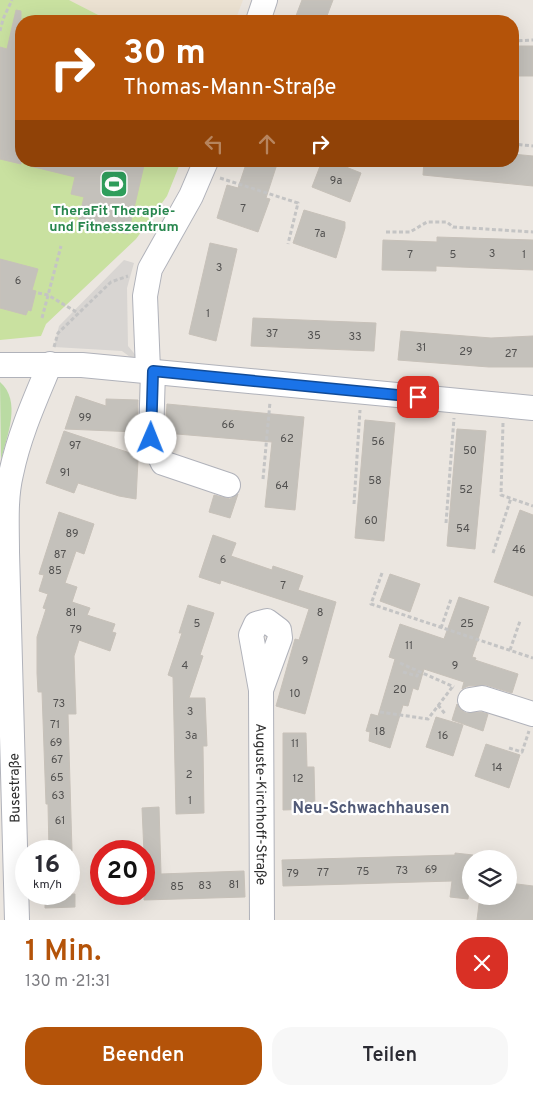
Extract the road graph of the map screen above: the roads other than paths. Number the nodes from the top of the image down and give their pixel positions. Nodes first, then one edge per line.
1 (266, 0) edge
2 (260, 15) edge
3 (213, 170) edge
4 (50, 364) junction
5 (0, 365) edge
6 (150, 371) junction
7 (533, 408) edge
8 (228, 485) dead end
9 (262, 690) dead end
10 (461, 693) road end
11 (532, 719) edge
12 (17, 920) edge
13 (262, 920) edge

1 - 2 street
3 - 6 street
4 - 5 street
4 - 6 street
4 - 12 street, Busestraße
6 - 7 street
6 - 8 street
9 - 13 street, Auguste-Kirchhoff-Straße
10 - 11 street

